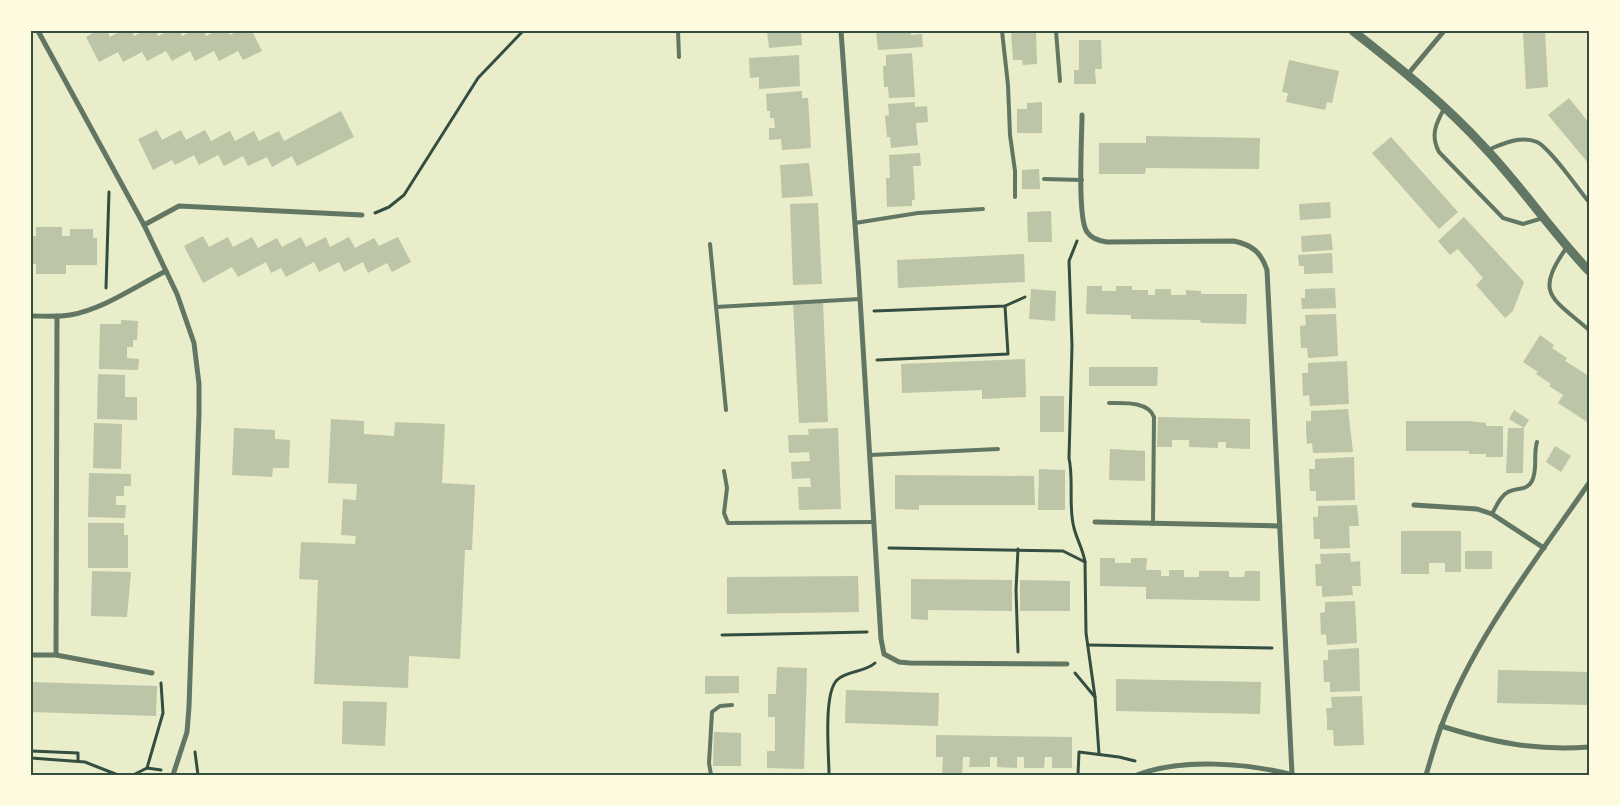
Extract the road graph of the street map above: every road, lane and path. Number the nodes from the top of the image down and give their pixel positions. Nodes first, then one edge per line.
1 (38, 31) edge
2 (523, 31) edge
3 (678, 31) edge
4 (841, 31) edge
5 (1002, 31) edge
6 (1056, 31) edge
7 (1353, 31) edge
8 (1444, 31) edge
9 (679, 57) dead end
10 (1408, 74) junction
11 (1060, 81) dead end
12 (1445, 107) junction
13 (1082, 115) dead end
14 (1488, 150) junction
15 (110, 167) junction
16 (1044, 179) dead end
17 (1082, 180) junction
18 (1015, 197) dead end
19 (1589, 202) edge
20 (983, 209) dead end
21 (362, 215) joint
22 (1543, 218) junction
23 (855, 223) junction
24 (144, 225) junction
25 (1086, 232) junction
26 (710, 244) dead end
27 (1567, 247) junction
28 (166, 271) junction
29 (1589, 271) edge
30 (1025, 297) dead end
31 (860, 299) junction
32 (109, 300) junction
33 (1005, 306) junction
34 (716, 307) junction
35 (861, 312) junction
36 (31, 316) edge
37 (57, 316) junction
38 (1589, 330) edge
39 (864, 361) junction
40 (1109, 403) dead end
41 (726, 410) dead end
42 (1537, 442) dead end
43 (998, 449) dead end
44 (870, 455) junction
45 (724, 471) dead end
46 (1589, 483) edge
47 (1414, 505) dead end
48 (1492, 514) junction
49 (874, 522) junction
50 (1095, 522) dead end
51 (1153, 524) junction
52 (1280, 526) junction
53 (876, 548) junction
54 (1544, 548) junction
55 (1018, 550) junction
56 (1085, 562) junction
57 (881, 632) junction
58 (722, 635) dead end
59 (1088, 645) junction
60 (1285, 648) junction
61 (884, 654) junction
62 (31, 655) edge
63 (56, 656) junction
64 (1018, 662) junction
65 (1067, 664) joint
66 (152, 673) joint
67 (1095, 698) junction
68 (732, 705) dead end
69 (1441, 726) junction
70 (1589, 747) edge
71 (31, 751) edge
72 (1099, 754) junction
73 (31, 758) edge
74 (78, 761) junction
75 (147, 768) junction
76 (1160, 769) junction
77 (166, 773) dead end
78 (118, 775) edge
79 (133, 775) edge
80 (173, 775) edge
81 (711, 775) edge
82 (829, 775) edge
83 (1078, 775) edge
84 (1137, 775) edge
85 (1292, 775) edge
86 (1426, 775) edge

1 - 15 street
2 - 21 path
3 - 9 lane
4 - 23 street
5 - 18 lane
6 - 11 lane
7 - 10 street
8 - 10 street
10 - 12 street
12 - 14 street
12 - 22 lane
13 - 17 street
14 - 19 lane
14 - 22 street
15 - 24 street
15 - 32 path
16 - 17 lane
17 - 25 street
20 - 23 lane
21 - 24 street
22 - 27 street
23 - 31 street
24 - 28 street
25 - 52 street
25 - 56 path
26 - 34 lane
27 - 29 street
27 - 38 lane
28 - 32 street
28 - 80 street
30 - 33 path
31 - 34 lane
31 - 35 street
32 - 37 street
33 - 35 path
33 - 39 path
34 - 41 lane
35 - 39 street
36 - 37 street
37 - 63 street
39 - 44 street
40 - 51 lane
42 - 48 lane
43 - 44 lane
44 - 49 street
45 - 49 lane
46 - 54 street
47 - 48 street
48 - 54 street
49 - 53 street
50 - 51 street
51 - 52 street
52 - 60 street
53 - 55 path
53 - 57 street
54 - 69 street
55 - 56 path
55 - 64 path
56 - 59 path
57 - 58 path
57 - 61 street
59 - 60 path
59 - 67 path
60 - 85 street
61 - 64 street
61 - 82 path
62 - 63 street
63 - 66 street
64 - 65 street
65 - 67 path
66 - 75 path
67 - 72 path
68 - 81 lane
69 - 70 street
69 - 86 street
71 - 74 path
72 - 76 path
72 - 83 path
73 - 74 path
74 - 78 path
75 - 77 path
75 - 79 path
76 - 84 street
76 - 85 street

